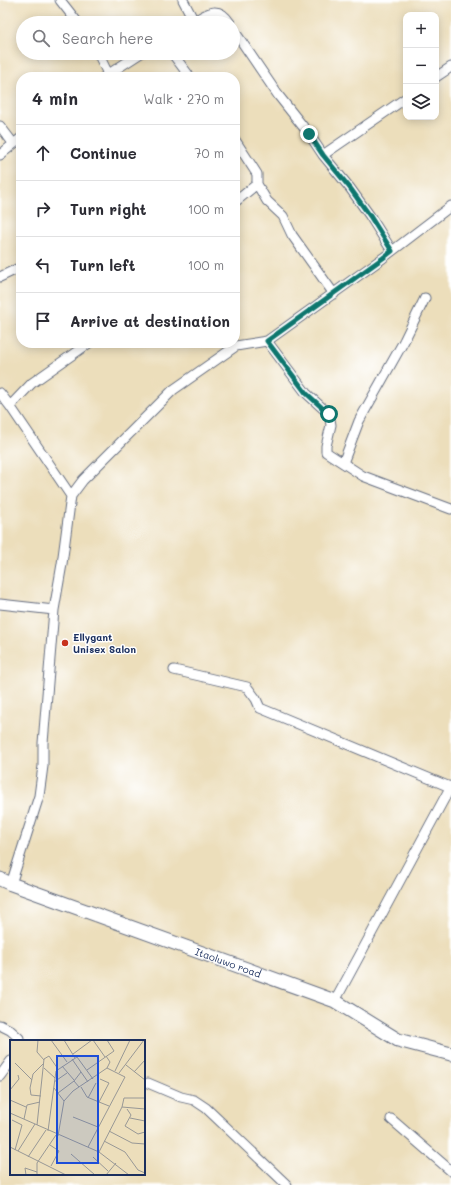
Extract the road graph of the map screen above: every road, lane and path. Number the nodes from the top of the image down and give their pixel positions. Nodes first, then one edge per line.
1 (60, 0) edge
2 (183, 0) edge
3 (73, 16) edge
4 (190, 16) edge
5 (203, 16) edge
6 (223, 16) edge
7 (240, 39) edge
8 (101, 60) edge
9 (130, 60) edge
10 (177, 60) edge
11 (451, 67) edge
12 (105, 72) edge
13 (111, 72) edge
14 (186, 72) edge
15 (439, 75) edge
16 (403, 100) edge
17 (0, 126) edge
18 (16, 140) edge
19 (16, 142) edge
20 (240, 148) edge
21 (0, 155) edge
22 (323, 155) junction
23 (257, 184) junction
24 (240, 198) edge
25 (451, 206) edge
26 (392, 251) junction
27 (16, 269) edge
28 (0, 277) edge
29 (334, 294) junction
30 (425, 298) dead end
31 (267, 341) junction
32 (240, 344) edge
33 (81, 348) edge
34 (230, 348) edge
35 (0, 392) edge
36 (10, 406) junction
37 (343, 463) junction
38 (70, 496) junction
39 (451, 509) edge
40 (0, 604) edge
41 (54, 610) junction
42 (174, 670) dead end
43 (451, 787) edge
44 (6, 882) edge
45 (335, 1001) junction
46 (0, 1025) edge
47 (19, 1040) edge
48 (451, 1054) edge
49 (10, 1062) edge
50 (0, 1076) edge
51 (148, 1083) dead end
52 (391, 1119) dead end
53 (451, 1171) edge
54 (287, 1185) edge

1 - 3 street
2 - 4 street
5 - 6 street
7 - 22 street
8 - 12 street
9 - 13 street
10 - 14 street
11 - 15 street
16 - 22 street
17 - 18 street
19 - 21 street
20 - 23 street
22 - 26 street
23 - 24 street
23 - 29 street
25 - 26 street
26 - 29 street
27 - 28 street
29 - 31 street
30 - 37 street
31 - 32 street
31 - 37 street
33 - 36 street
34 - 38 street
35 - 36 street
36 - 38 street
37 - 39 street
38 - 41 street
40 - 41 street
41 - 44 street
42 - 43 street
43 - 45 street
44 - 45 street, Itaoluwo road
45 - 48 street, Itaoluwo road
46 - 47 street
49 - 50 street
51 - 54 street
52 - 53 street

